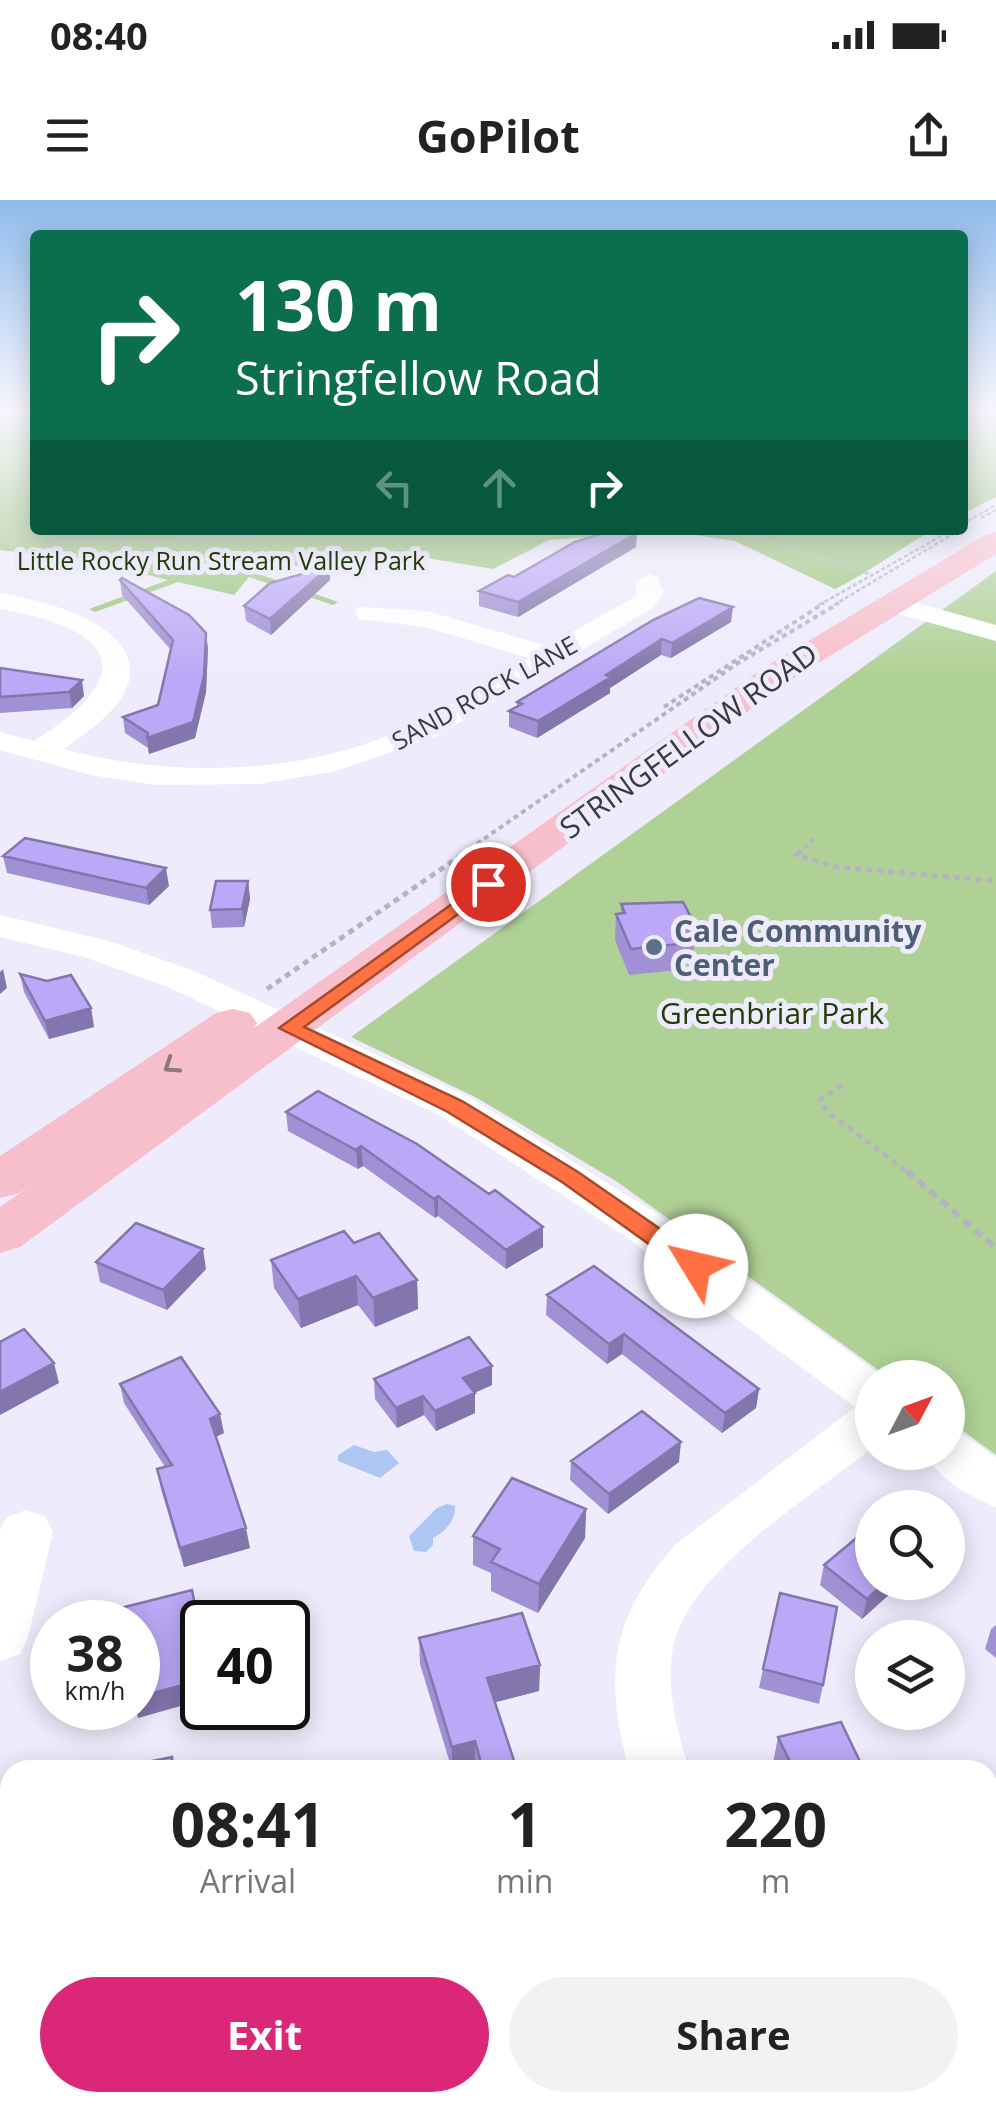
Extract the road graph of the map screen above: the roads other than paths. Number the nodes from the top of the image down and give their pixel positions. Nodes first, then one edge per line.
1 (996, 516) edge
2 (968, 533) edge
3 (964, 535) edge
4 (996, 541) edge
5 (649, 582) dead end
6 (881, 589) junction
7 (0, 601) edge
8 (368, 613) dead end
9 (989, 624) edge
10 (552, 656) junction
11 (0, 741) edge
12 (39, 751) junction
13 (0, 926) edge
14 (261, 1015) junction
15 (0, 1181) edge
16 (0, 1234) edge
17 (855, 1382) edge
18 (855, 1435) edge
19 (965, 1463) edge
20 (996, 1486) edge
21 (26, 1532) dead end
22 (0, 1636) edge
23 (656, 1760) edge

1 - 2 main road, STRINGFELLOW ROAD
3 - 14 main road, STRINGFELLOW ROAD
4 - 6 main road, STRINGFELLOW ROAD
5 - 10 street, SAND ROCK LANE
6 - 9 street
6 - 14 main road, STRINGFELLOW ROAD
7 - 12 street
8 - 10 street
10 - 12 street, SAND ROCK LANE
11 - 12 street, SAND ROCK LANE
13 - 14 street
14 -> 15 main road, STRINGFELLOW ROAD
14 - 16 main road, STRINGFELLOW ROAD
14 - 17 street
18 - 23 street
19 - 20 street
21 - 22 street

